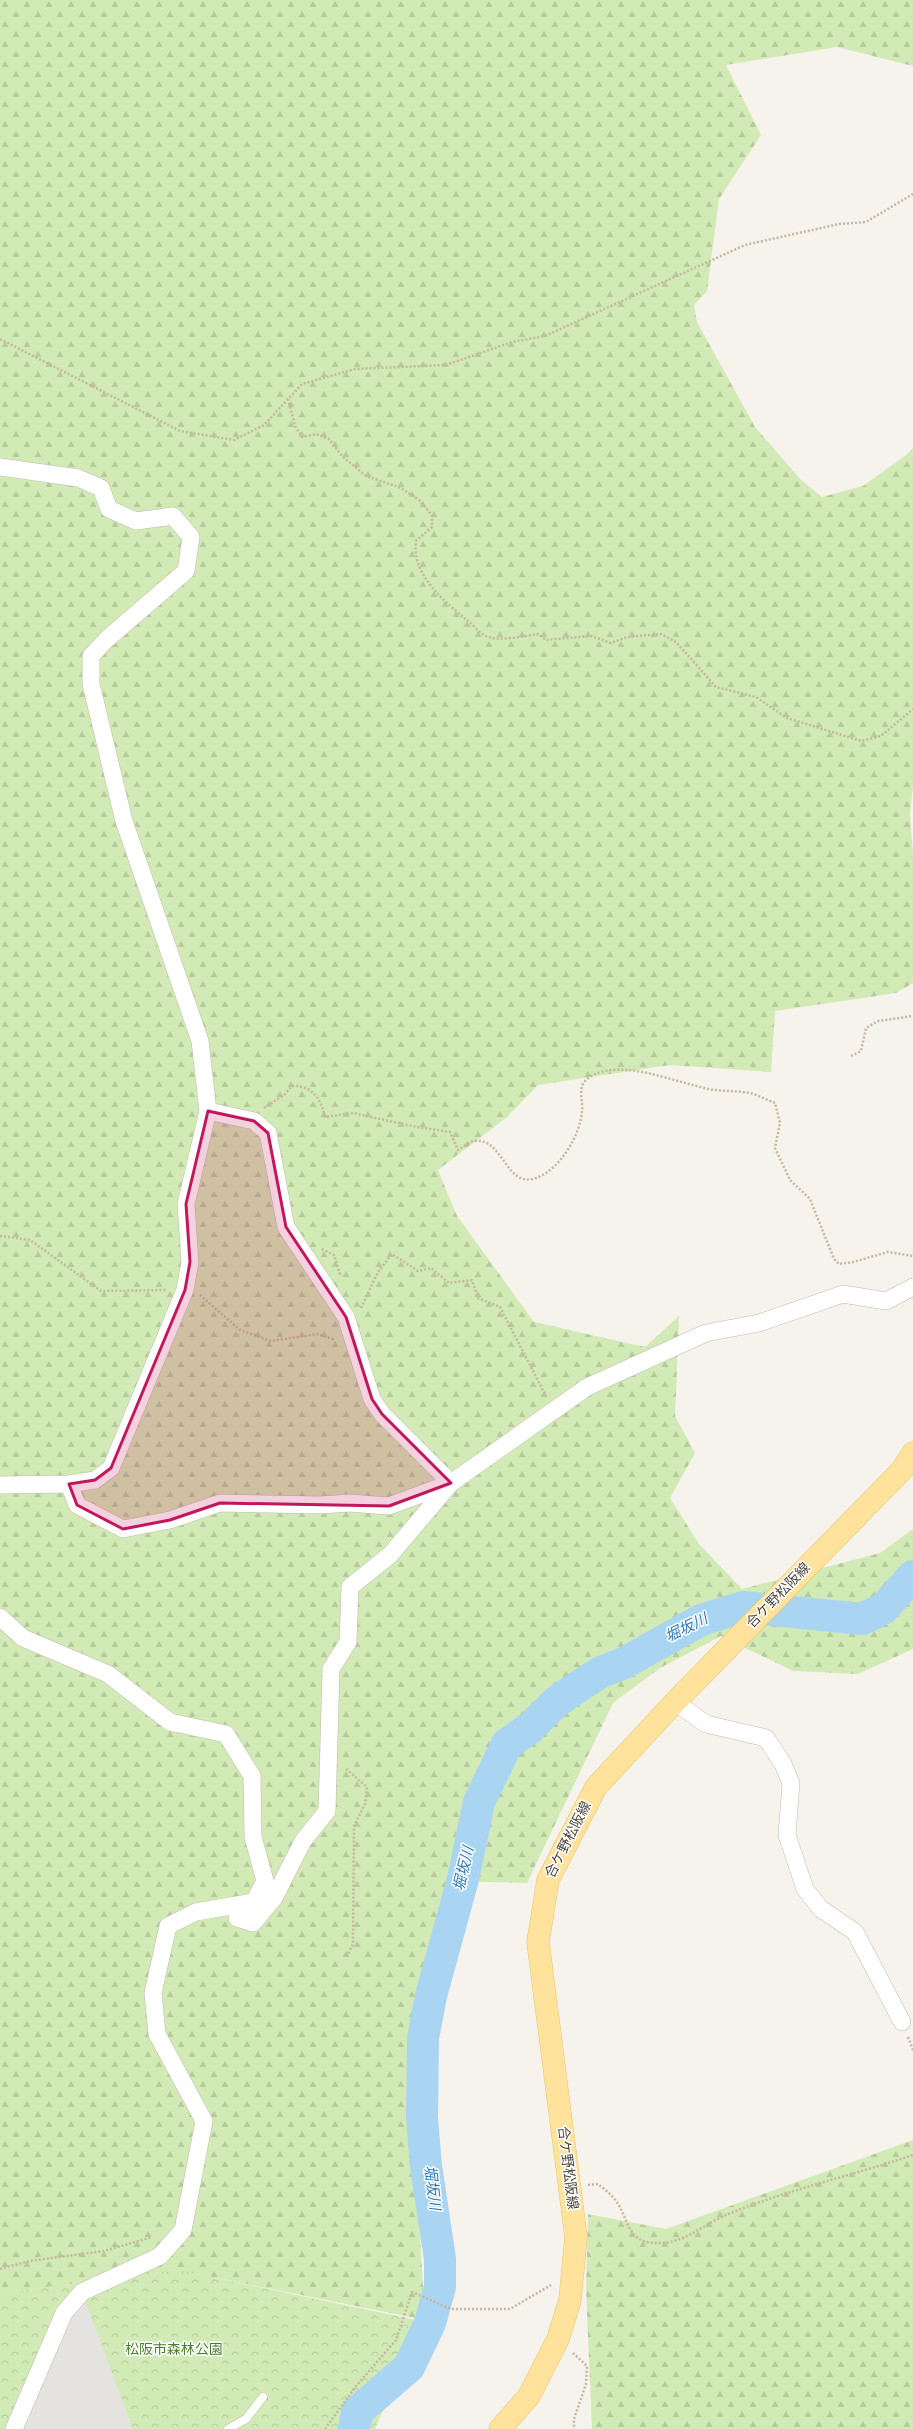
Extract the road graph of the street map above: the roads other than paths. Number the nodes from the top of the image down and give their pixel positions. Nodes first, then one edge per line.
1 (0, 467) edge
2 (208, 1111) junction
3 (913, 1287) edge
4 (913, 1453) edge
5 (451, 1483) junction
6 (69, 1484) junction
7 (0, 1486) edge
8 (0, 1617) edge
9 (676, 1702) junction
10 (254, 1902) junction
11 (902, 2022) dead end
12 (263, 2397) dead end
13 (14, 2429) edge
14 (228, 2429) edge
15 (500, 2429) edge

1 - 2 street
2 - 5 street
2 - 6 street
3 - 5 street
4 - 9 main road, 合ケ野松阪線
5 - 6 street
5 - 10 street
6 - 7 street
8 - 10 street
9 - 11 street
9 - 15 main road, 合ケ野松阪線
10 - 13 street
12 - 14 lane

